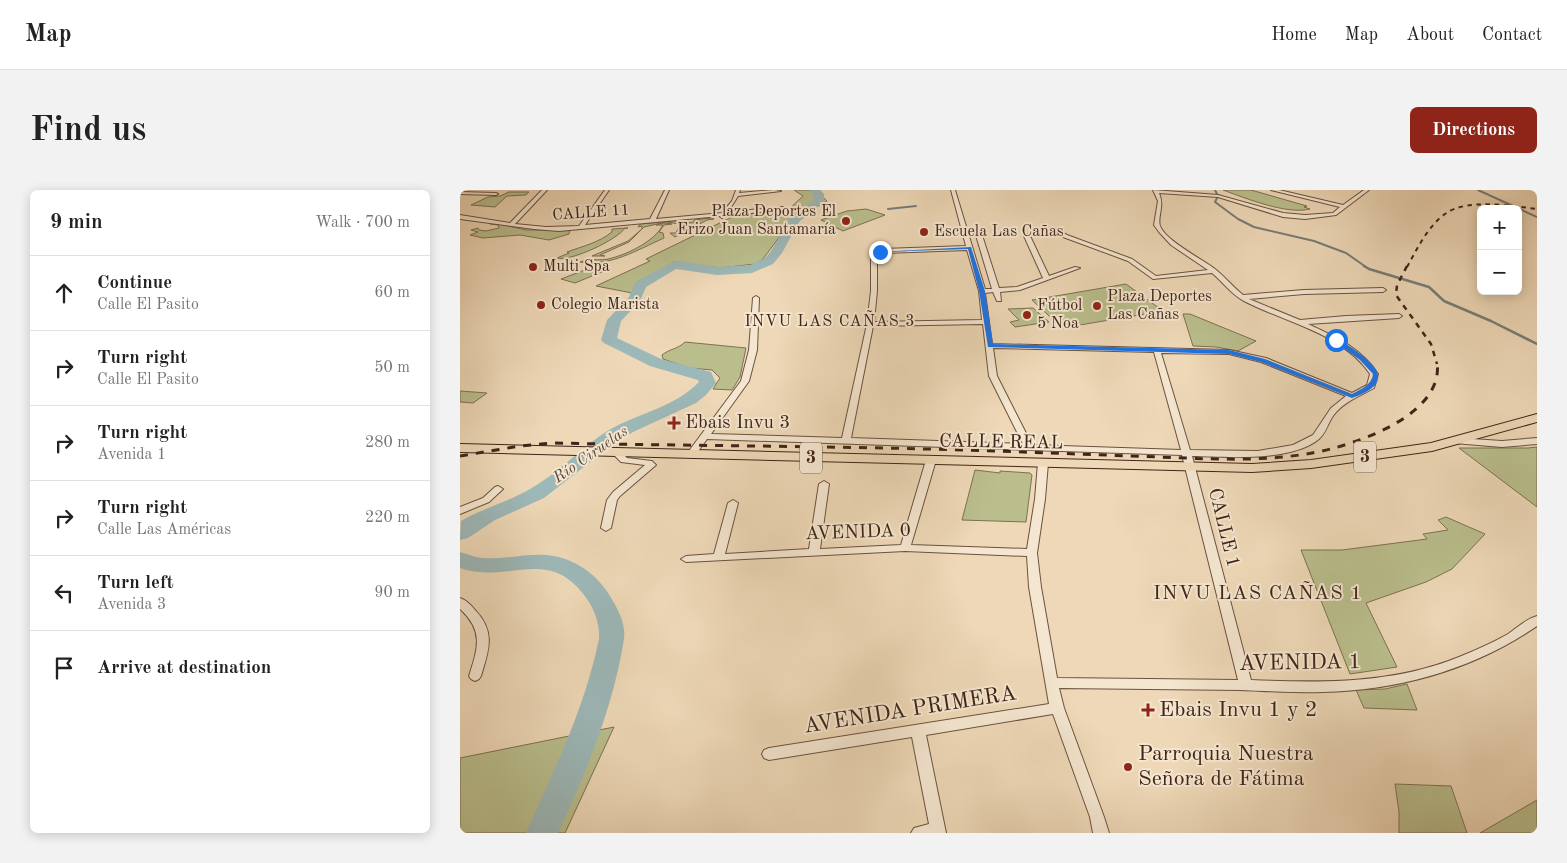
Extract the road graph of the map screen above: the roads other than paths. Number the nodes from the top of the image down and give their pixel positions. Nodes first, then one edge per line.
1 (545, 190) edge
2 (607, 190) edge
3 (667, 190) edge
4 (953, 190) edge
5 (1155, 190) edge
6 (1273, 190) edge
7 (1367, 190) edge
8 (779, 191) edge
9 (738, 192) edge
10 (460, 193) edge
11 (496, 194) dead end
12 (1345, 207) junction
13 (783, 209) dead end
14 (722, 216) junction
15 (460, 217) edge
16 (652, 221) junction
17 (512, 224) junction
18 (581, 227) junction
19 (1052, 229) dead end
20 (978, 232) dead end
21 (1027, 236) dead end
22 (970, 248) junction
23 (985, 255) junction
24 (972, 256) junction
25 (1078, 268) dead end
26 (1214, 271) junction
27 (1047, 279) junction
28 (1383, 290) dead end
29 (982, 291) junction
30 (997, 291) junction
31 (1242, 297) junction
32 (756, 298) dead end
33 (999, 300) dead end
34 (1399, 316) dead end
35 (987, 322) junction
36 (1301, 322) junction
37 (870, 324) junction
38 (990, 346) junction
39 (1157, 350) junction
40 (1352, 396) junction
41 (1537, 418) edge
42 (706, 436) junction
43 (846, 441) junction
44 (1457, 441) junction
45 (1537, 441) edge
46 (1029, 447) junction
47 (460, 448) edge
48 (616, 453) junction
49 (691, 456) junction
50 (931, 460) junction
51 (1188, 460) junction
52 (1043, 463) junction
53 (824, 484) dead end
54 (498, 489) dead end
55 (733, 503) dead end
56 (460, 510) edge
57 (606, 528) dead end
58 (905, 548) junction
59 (814, 552) junction
60 (1032, 553) junction
61 (719, 557) junction
62 (686, 559) dead end
63 (460, 602) edge
64 (1537, 620) edge
65 (475, 676) dead end
66 (1051, 683) junction
67 (1246, 685) junction
68 (1057, 708) junction
69 (918, 731) junction
70 (769, 754) dead end
71 (938, 831) edge
72 (919, 833) edge
73 (1101, 833) edge

1 - 17 street
2 - 18 street
3 - 16 street
4 - 22 street
5 - 12 street
5 - 26 street
6 - 12 street
7 - 12 street
8 - 9 street
9 - 14 street
10 - 11 street
13 - 14 street, CALLE 11
14 - 16 street, CALLE 11
15 - 17 street, CALLE 11
16 - 18 street, CALLE 11
17 - 18 street, CALLE 11
19 - 26 street
20 - 23 street
21 - 27 street
22 - 24 street
22 - 37 street
23 - 24 street
23 - 30 street
24 - 29 street
25 - 27 street
26 - 31 street
27 - 30 street
28 - 31 street
29 - 30 street
29 - 35 street
30 - 33 street
31 - 36 street
32 - 42 street
34 - 36 street
35 - 37 street
35 - 38 street
36 - 40 street
37 - 43 street
38 - 39 street
38 - 46 street
39 - 40 street
39 - 51 street, CALLE 1
40 - 51 street
41 - 44 main road, CALLE REAL / 3
42 - 43 street
42 - 49 street
43 - 46 street
44 - 45 street
44 - 51 main road, CALLE REAL / 3
46 - 51 street
47 - 48 main road, CALLE REAL / 3
48 - 49 main road, CALLE REAL / 3
48 - 57 street
49 - 50 main road, CALLE REAL / 3
50 - 52 main road, CALLE REAL / 3
50 - 58 street
51 - 52 main road, CALLE REAL / 3
51 - 67 street, CALLE 1
52 - 60 street
53 - 59 street
54 - 56 street
55 - 61 street
58 - 59 street, AVENIDA 0
58 - 60 street, AVENIDA 0
59 - 61 street, AVENIDA 0
60 - 66 street
61 - 62 street, AVENIDA 0
63 - 65 street
64 - 67 street, AVENIDA 1
66 - 67 street, AVENIDA 1
66 - 68 street
68 - 69 street, AVENIDA PRIMERA
68 - 73 street
69 - 70 street, AVENIDA PRIMERA
69 - 71 street
71 - 72 street

